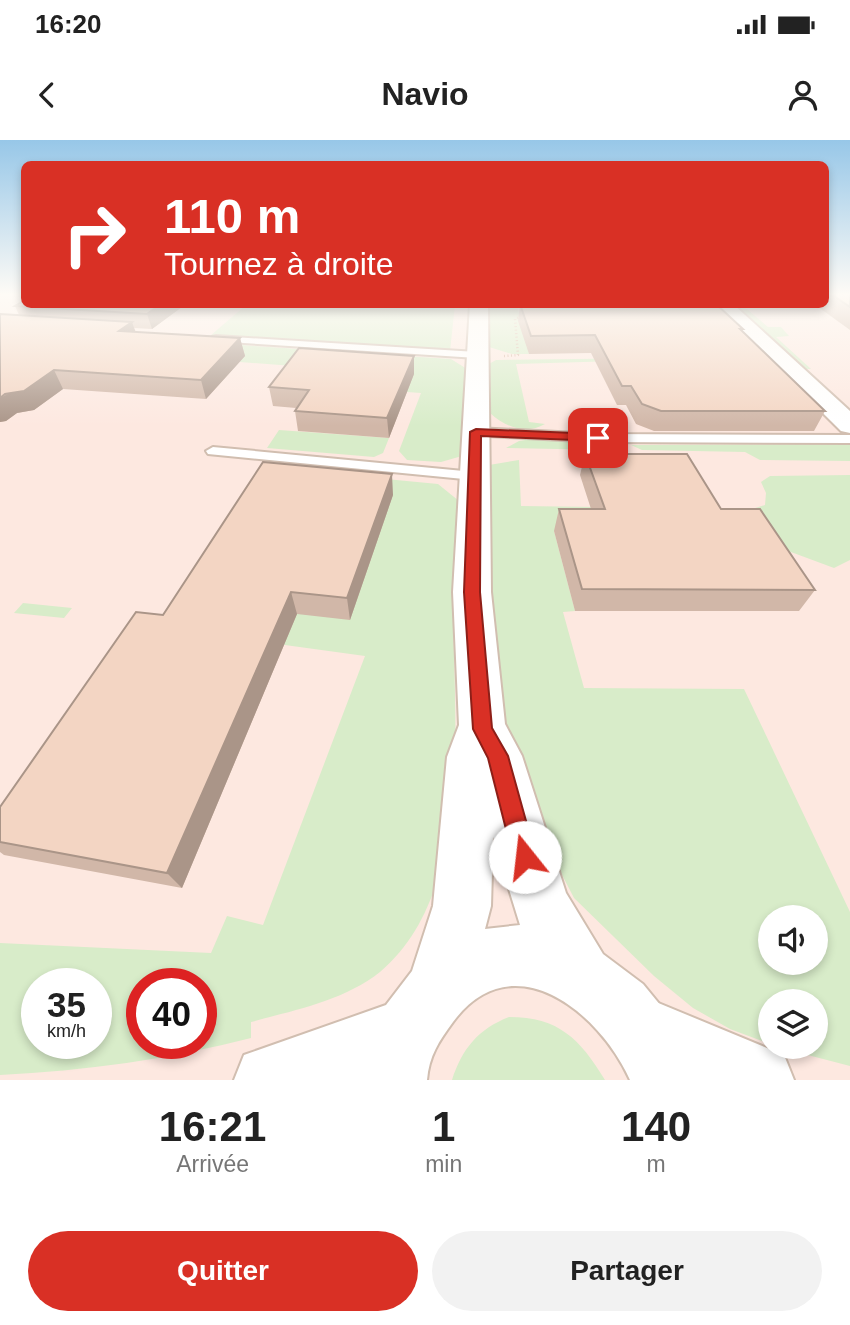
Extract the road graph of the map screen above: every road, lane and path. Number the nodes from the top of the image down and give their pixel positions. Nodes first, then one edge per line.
1 (206, 338) edge
2 (478, 338) edge
3 (517, 338) edge
4 (758, 338) edge
5 (477, 355) junction
6 (850, 425) edge
7 (476, 432) junction
8 (850, 439) edge
9 (213, 451) dead end
10 (474, 476) junction
11 (482, 729) junction
12 (579, 971) junction
13 (413, 1032) edge
14 (651, 1054) edge
15 (270, 1080) edge
16 (759, 1080) edge

1 - 5 lane
2 - 5 street
3 - 5 path
4 - 6 street
5 - 7 street
7 - 8 lane
7 - 10 street
9 - 10 lane
10 - 11 street
11 - 12 street
11 - 13 street
12 - 13 street
12 - 14 street
13 - 15 street
14 - 16 street

